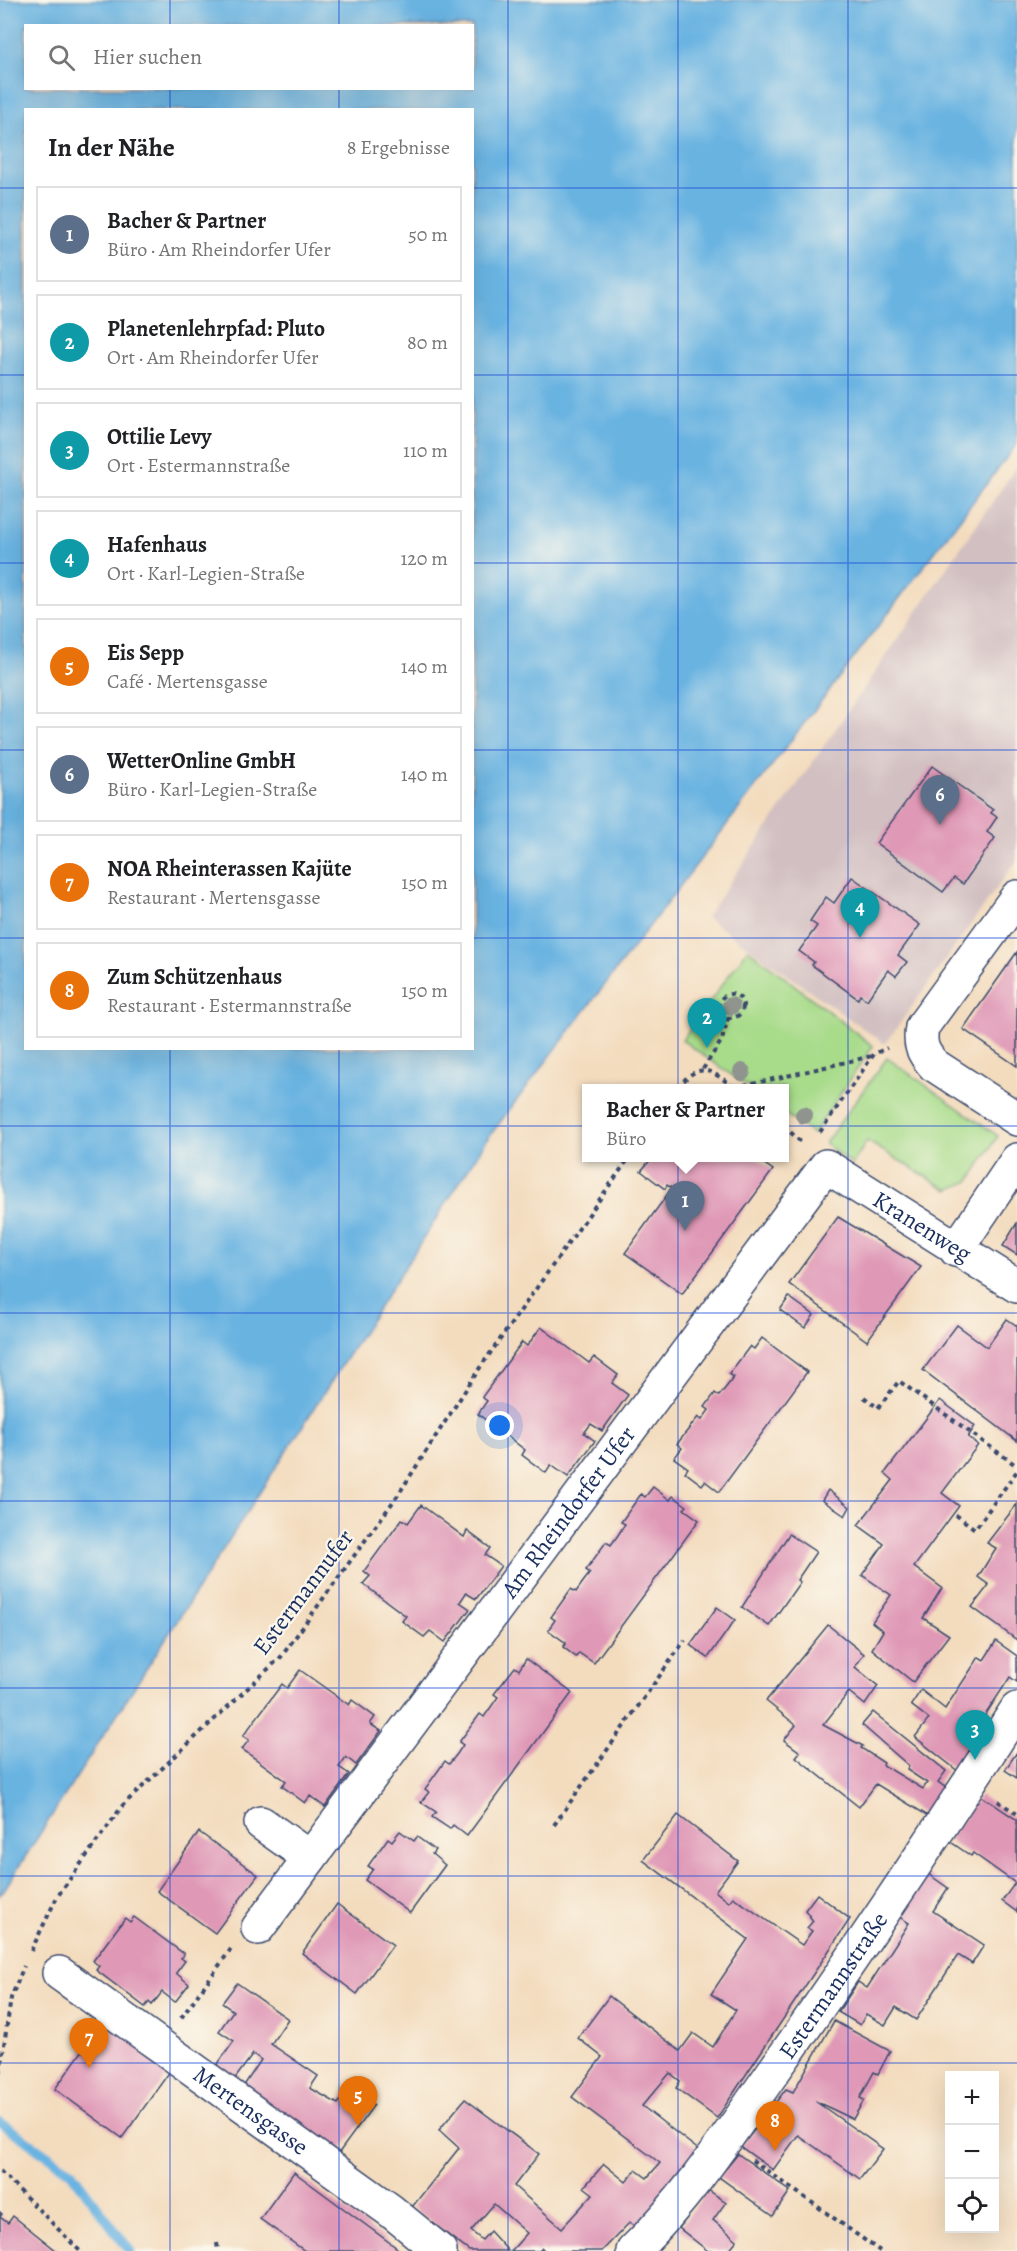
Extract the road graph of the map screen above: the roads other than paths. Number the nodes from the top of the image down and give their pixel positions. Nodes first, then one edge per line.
1 (1017, 897) edge
2 (1017, 1119) edge
3 (821, 1152) joint
4 (1017, 1160) edge
5 (956, 1250) junction
6 (1017, 1286) edge
7 (1017, 1709) edge
8 (261, 1823) dead end
9 (310, 1858) junction
10 (258, 1928) road end
11 (59, 1972) dead end
12 (440, 2251) edge
13 (633, 2251) edge

1 - 2 street
3 - 5 street, Kranenweg
3 - 9 street, Am Rheindorfer Ufer
4 - 5 street
5 - 6 street, Kranenweg
7 - 13 street, Estermannstraße
8 - 9 street
9 - 10 street, Am Rheindorfer Ufer
11 - 12 street, Mertensgasse

